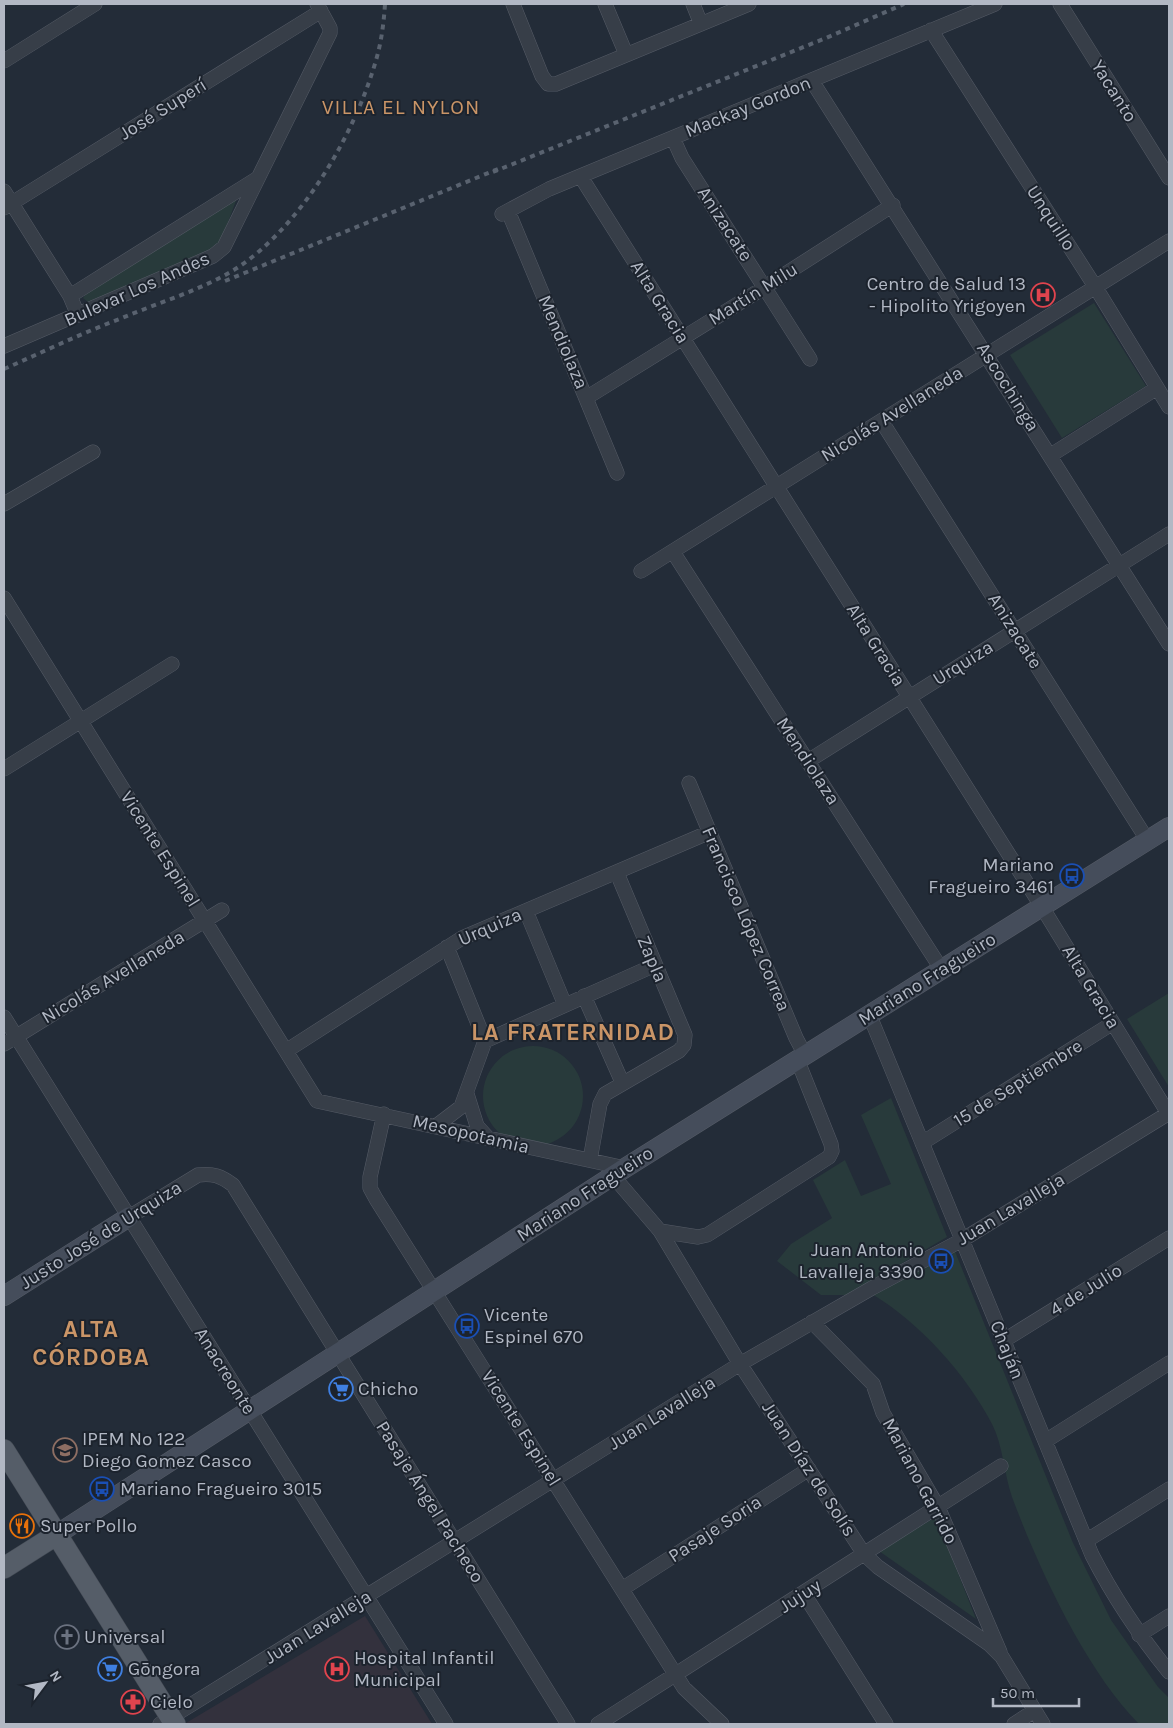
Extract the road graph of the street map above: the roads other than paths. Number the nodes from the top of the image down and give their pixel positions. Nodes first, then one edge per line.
1 (95, 4) edge
2 (513, 4) edge
3 (605, 4) edge
4 (693, 4) edge
5 (750, 4) edge
6 (995, 4) edge
7 (1060, 4) edge
8 (319, 7) edge
9 (971, 9) edge
10 (701, 24) junction
11 (931, 30) junction
12 (626, 54) junction
13 (4, 61) edge
14 (812, 81) junction
15 (673, 138) junction
16 (260, 177) junction
17 (581, 177) junction
18 (1169, 178) edge
19 (4, 191) edge
20 (893, 205) junction
21 (8, 206) edge
22 (505, 212) joint
23 (1169, 241) edge
24 (765, 287) junction
25 (1096, 288) junction
26 (70, 296) junction
27 (78, 315) junction
28 (683, 338) junction
29 (4, 346) edge
30 (986, 354) junction
31 (810, 359) dead end
32 (1157, 388) junction
33 (586, 398) junction
34 (1169, 408) edge
35 (882, 422) junction
36 (94, 452) dead end
37 (1051, 455) junction
38 (617, 473) dead end
39 (776, 487) junction
40 (4, 504) edge
41 (1169, 534) edge
42 (673, 552) junction
43 (1119, 565) junction
44 (640, 571) dead end
45 (4, 598) edge
46 (1015, 631) junction
47 (1169, 644) edge
48 (172, 664) dead end
49 (909, 697) junction
50 (80, 721) junction
51 (808, 761) junction
52 (4, 769) edge
53 (689, 783) dead end
54 (1169, 827) edge
55 (710, 832) junction
56 (1148, 841) junction
57 (617, 873) junction
58 (1042, 907) junction
59 (222, 910) dead end
60 (526, 911) junction
61 (205, 921) junction
62 (447, 947) junction
63 (655, 965) junction
64 (942, 970) junction
65 (584, 996) junction
66 (565, 1005) junction
67 (869, 1014) junction
68 (4, 1017) edge
69 (1113, 1023) junction
70 (8, 1039) edge
71 (484, 1041) junction
72 (286, 1051) junction
73 (803, 1062) junction
74 (622, 1082) junction
75 (467, 1094) junction
76 (317, 1101) joint
77 (1169, 1113) edge
78 (384, 1114) junction
79 (436, 1126) junction
80 (488, 1138) junction
81 (922, 1143) junction
82 (590, 1160) junction
83 (619, 1172) junction
84 (198, 1175) joint
85 (129, 1217) junction
86 (660, 1231) junction
87 (1169, 1238) edge
88 (962, 1240) junction
89 (435, 1290) junction
90 (4, 1296) edge
91 (812, 1322) junction
92 (1003, 1341) junction
93 (336, 1353) junction
94 (1169, 1363) edge
95 (740, 1364) junction
96 (249, 1410) junction
97 (1047, 1440) junction
98 (4, 1450) edge
99 (1001, 1466) dead end
100 (809, 1469) junction
101 (554, 1480) junction
102 (1169, 1489) edge
103 (938, 1507) junction
104 (56, 1535) junction
105 (1086, 1541) junction
106 (454, 1542) junction
107 (864, 1554) junction
108 (4, 1568) edge
109 (622, 1588) junction
110 (804, 1594) junction
111 (366, 1597) junction
112 (1169, 1616) edge
113 (1139, 1635) junction
114 (1002, 1657) junction
115 (1169, 1672) edge
116 (676, 1676) junction
117 (1034, 1711) junction
118 (169, 1722) edge
119 (446, 1724) edge
120 (568, 1724) edge
121 (598, 1724) edge
122 (722, 1724) edge
123 (886, 1724) edge
124 (1014, 1724) edge
125 (1043, 1724) edge

1 - 13 street
2 - 12 street
3 - 12 street
4 - 10 street
5 - 10 street
6 - 9 street, Mackay Gordon
7 - 18 street, Yacanto
8 - 16 street, Bulevar Los Andes
8 - 21 street, José Superí
9 - 11 street, Mackay Gordon
10 - 12 street
11 - 14 street, Mackay Gordon
11 - 25 street, Unquillo
14 - 15 street, Mackay Gordon
14 - 20 street, Ascochinga
15 - 17 street, Mackay Gordon
15 - 24 street, Anizacate
16 - 26 street, Bulevar Los Andes
16 - 27 street, Bulevar Los Andes
17 - 22 street, Mackay Gordon
17 - 28 street, Alta Gracia
19 - 21 street
20 - 24 street, Martín Milu
20 - 30 street, Ascochinga
21 - 26 street
22 - 33 street, Mendiolaza
23 - 25 street, Nicolás Avellaneda
24 - 28 street, Martín Milu
24 - 31 street, Anizacate
25 - 30 street, Nicolás Avellaneda
25 - 32 street, Unquillo
26 - 27 street
27 - 29 street, Bulevar Los Andes
28 - 33 street, Martín Milu
28 - 39 street, Alta Gracia
30 - 35 street, Nicolás Avellaneda
30 - 37 street, Ascochinga
32 - 34 street, Unquillo
32 - 37 street
33 - 38 street, Mendiolaza
35 - 39 street, Nicolás Avellaneda
35 - 46 street, Anizacate
36 - 40 street
37 - 43 street, Ascochinga
39 - 42 street, Nicolás Avellaneda
39 - 49 street, Alta Gracia
41 - 43 street, Urquiza
42 - 44 street, Nicolás Avellaneda
42 - 51 street, Mendiolaza
43 - 46 street, Urquiza
43 - 47 street, Ascochinga
45 - 50 street, Vicente Espinel
46 - 49 street, Urquiza
46 - 56 street, Anizacate
48 - 50 street
49 - 51 street, Urquiza
49 - 58 street, Alta Gracia
50 - 52 street
50 - 61 street, Vicente Espinel
51 - 64 street, Mendiolaza
53 - 55 street, Francisco López Correa
54 - 56 main road, Mariano Fragueiro
55 - 57 street, Urquiza
55 - 73 street, Francisco López Correa
56 - 58 main road, Mariano Fragueiro
57 - 60 street, Urquiza
57 - 63 street, Zapla
58 - 64 main road, Mariano Fragueiro
58 - 69 street, Alta Gracia
59 - 61 street, Nicolás Avellaneda
60 - 62 street, Urquiza
60 - 66 street
61 - 70 street, Nicolás Avellaneda
61 - 72 street, Vicente Espinel
62 - 71 street
62 - 72 street, Urquiza
63 - 65 street
63 - 74 street, Zapla
64 - 67 main road, Mariano Fragueiro
65 - 66 street
65 - 74 street
66 - 71 street
67 - 73 main road, Mariano Fragueiro
67 - 81 street, Chaján
68 - 70 street, Anacreonte
69 - 77 street, Alta Gracia
69 - 81 street, 15 de Septiembre
70 - 85 street, Anacreonte
71 - 75 street
72 - 76 street, Vicente Espinel
73 - 83 main road, Mariano Fragueiro
73 - 86 street, Francisco López Correa
74 - 82 street
75 - 79 street
75 - 80 street
76 - 78 street, Mesopotamia
77 - 88 street, Juan Lavalleja
78 - 79 street, Mesopotamia
78 - 89 street, Vicente Espinel
79 - 80 street, Mesopotamia
80 - 82 street, Mesopotamia
81 - 88 street, Chaján
82 - 83 street, Mesopotamia
83 - 86 street, Juan Díaz de Solís
83 - 89 main road, Mariano Fragueiro
84 - 85 street, Justo José de Urquiza
84 - 93 street, Pasaje Ángel Pacheco
85 - 90 main road, Justo José de Urquiza
85 - 96 street, Anacreonte
86 - 95 street, Juan Díaz de Solís
87 - 92 street, 4 de Julio
88 - 91 street, Juan Lavalleja
88 - 92 street, Chaján
89 - 93 main road, Mariano Fragueiro
89 - 101 street, Vicente Espinel
91 - 95 street, Juan Lavalleja
91 - 103 street, Mariano Garrido
92 - 97 street, Chaján
93 - 96 main road, Mariano Fragueiro
93 - 106 street, Pasaje Ángel Pacheco
94 - 97 street
95 - 100 street, Juan Díaz de Solís
95 - 101 street, Juan Lavalleja
96 - 104 main road, Mariano Fragueiro
96 - 111 street, Anacreonte
97 - 105 street, Chaján
98 - 104 main road
99 - 103 street, Jujuy
100 - 107 street, Juan Díaz de Solís
100 - 109 street, Pasaje Soria
101 - 106 street, Juan Lavalleja
101 - 109 street, Vicente Espinel
102 - 105 street
103 - 107 street, Jujuy
103 - 114 street, Mariano Garrido
104 - 108 main road, Mariano Fragueiro
104 - 118 main road
105 - 113 street, Chaján
106 - 111 street, Juan Lavalleja
106 - 120 street, Pasaje Ángel Pacheco
107 - 110 street, Jujuy
107 - 114 street, Juan Díaz de Solís
109 - 116 street, Vicente Espinel
110 - 116 street, Jujuy
110 - 123 street
111 - 118 street, Juan Lavalleja
111 - 119 street, Anacreonte
112 - 113 street
113 - 115 street, Chaján
114 - 117 street, Juan Díaz de Solís
116 - 121 street, Jujuy
116 - 122 street, Vicente Espinel
117 - 124 street
117 - 125 street, Juan Díaz de Solís

